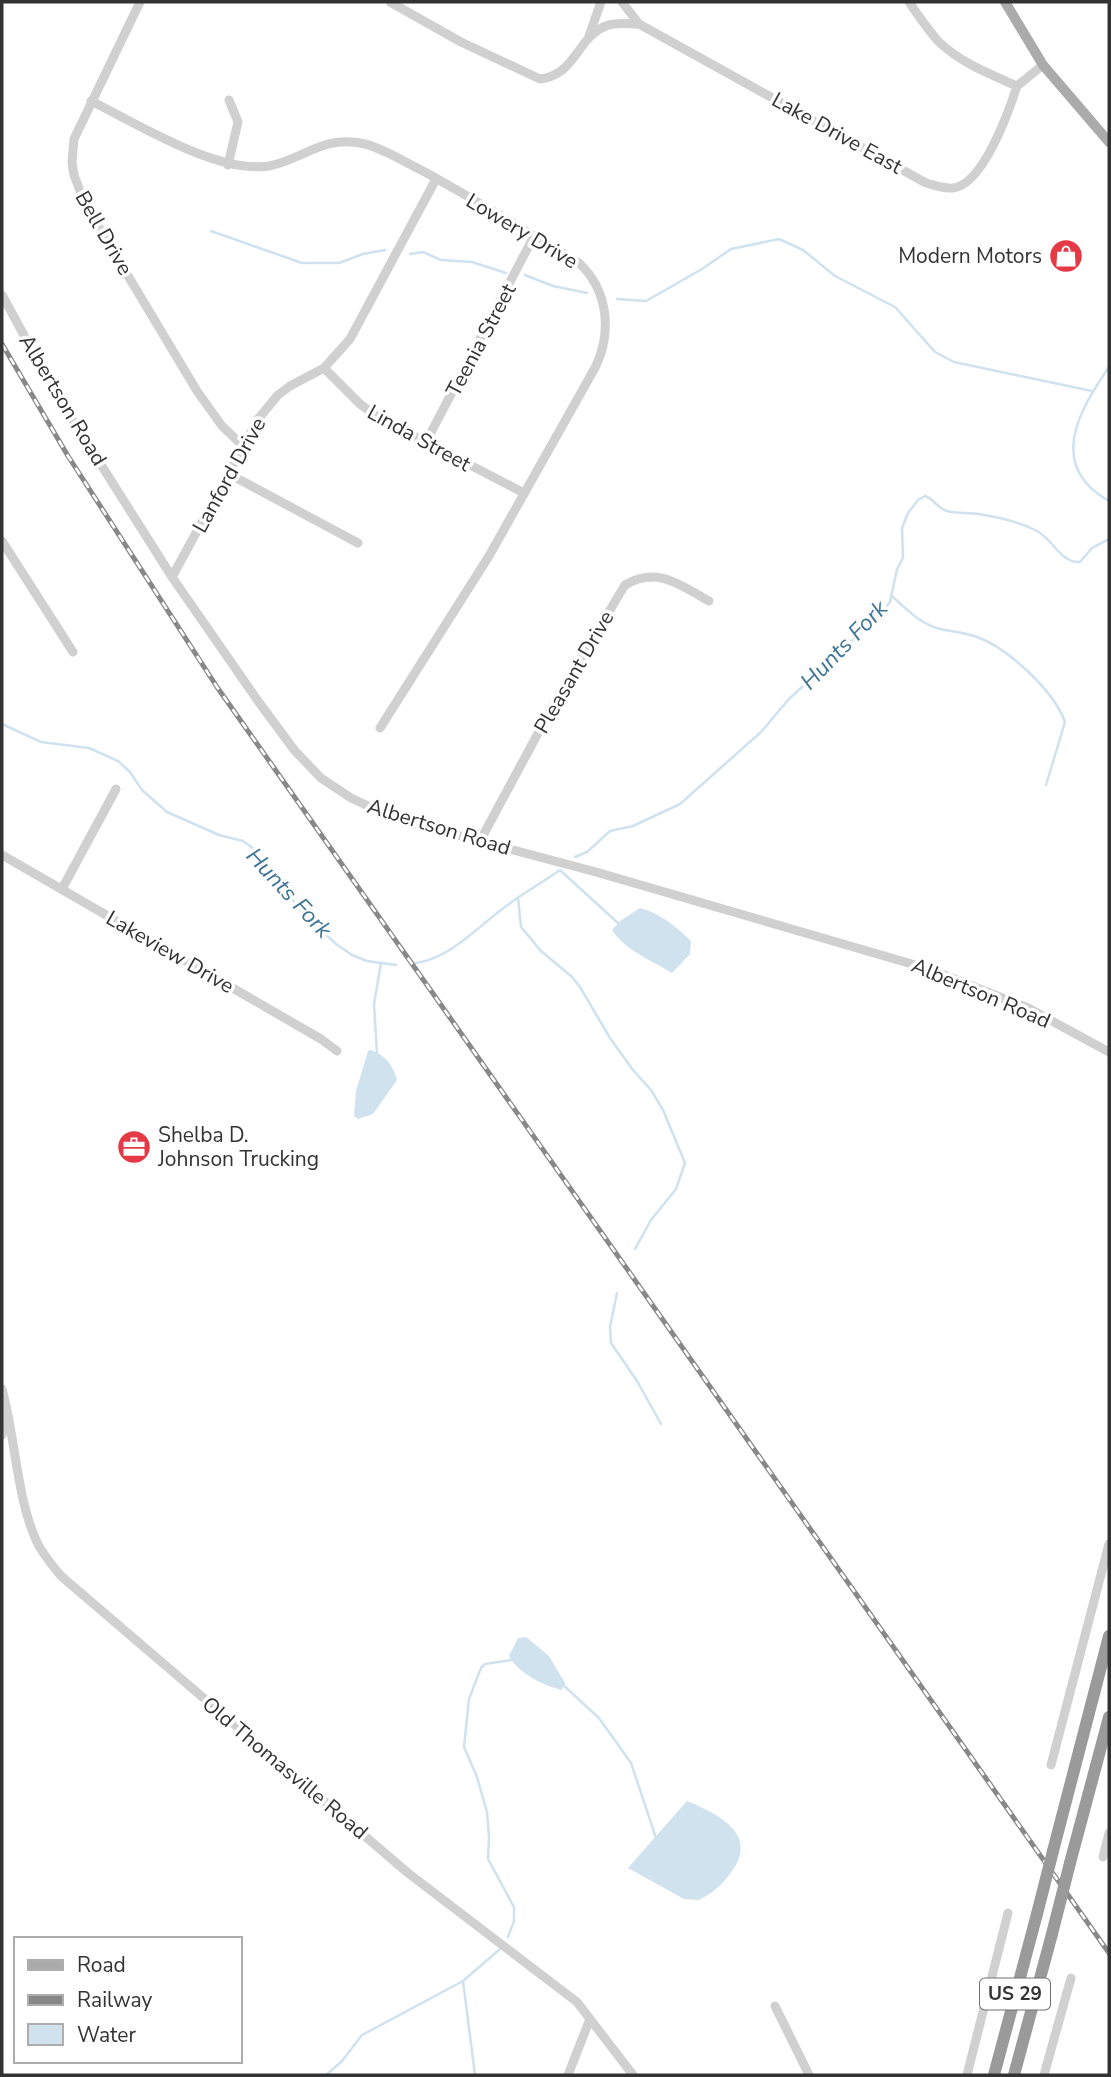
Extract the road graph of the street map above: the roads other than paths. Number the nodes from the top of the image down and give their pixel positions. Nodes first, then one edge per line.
1 (140, 2) edge
2 (390, 2) edge
3 (601, 2) edge
4 (622, 2) edge
5 (909, 2) edge
6 (1005, 2) edge
7 (639, 24) junction
8 (587, 41) junction
9 (1043, 65) junction
10 (1017, 86) junction
11 (229, 100) dead end
12 (91, 101) junction
13 (1109, 142) edge
14 (228, 164) junction
15 (436, 179) junction
16 (534, 236) junction
17 (2, 295) edge
18 (324, 368) junction
19 (426, 442) junction
20 (242, 445) junction
21 (229, 474) junction
22 (524, 493) junction
23 (2, 541) edge
24 (358, 543) dead end
25 (172, 578) junction
26 (709, 601) dead end
27 (73, 652) dead end
28 (380, 728) dead end
29 (116, 789) dead end
30 (480, 841) junction
31 (2, 855) edge
32 (62, 889) junction
33 (337, 1051) dead end
34 (1109, 1052) edge
35 (2, 1389) edge
36 (8, 1416) junction
37 (2, 1435) edge
38 (1109, 1544) edge
39 (1109, 1636) edge
40 (1109, 1717) edge
41 (1051, 1765) dead end
42 (1109, 1833) edge
43 (1103, 1857) dead end
44 (1008, 1913) dead end
45 (1070, 1978) dead end
46 (775, 2006) dead end
47 (590, 2019) junction
48 (568, 2075) edge
49 (634, 2075) edge
50 (809, 2075) edge
51 (967, 2075) edge
52 (994, 2075) edge
53 (1014, 2075) edge
54 (1045, 2075) edge

1 - 12 street, Bell Drive
2 - 8 street
3 - 8 street
4 - 7 street, Lake Drive East
5 - 10 street
6 - 9 main road
7 - 8 street
7 - 10 street, Lake Drive East
9 - 10 street
9 - 13 main road
11 - 14 street
12 - 14 street, Lowery Drive
12 - 20 street, Bell Drive
14 - 15 street, Lowery Drive
15 - 16 street, Lowery Drive
15 - 18 street, Lanford Drive
16 - 19 street, Teenia Street
16 - 22 street, Lowery Drive
17 - 25 street, Albertson Road
18 - 19 street, Linda Street
18 - 20 street, Lanford Drive
19 - 22 street, Linda Street
20 - 21 street, Lanford Drive
21 - 24 street
21 - 25 street, Lanford Drive
22 - 28 street, Lowery Drive
23 - 27 street
25 - 30 street, Albertson Road
26 - 30 street, Pleasant Drive
29 - 32 street
30 - 34 street, Albertson Road
31 - 32 street, Lakeview Drive
32 - 33 street, Lakeview Drive
35 - 36 street, Old Thomasville Road
36 - 37 street
36 - 47 street, Old Thomasville Road
38 - 41 street
39 - 52 highway, US 29, bridge
40 - 53 highway, US 29, bridge
42 - 43 street
44 - 51 street
45 - 54 street
46 - 50 street
47 - 48 street
47 - 49 street, Old Thomasville Road

